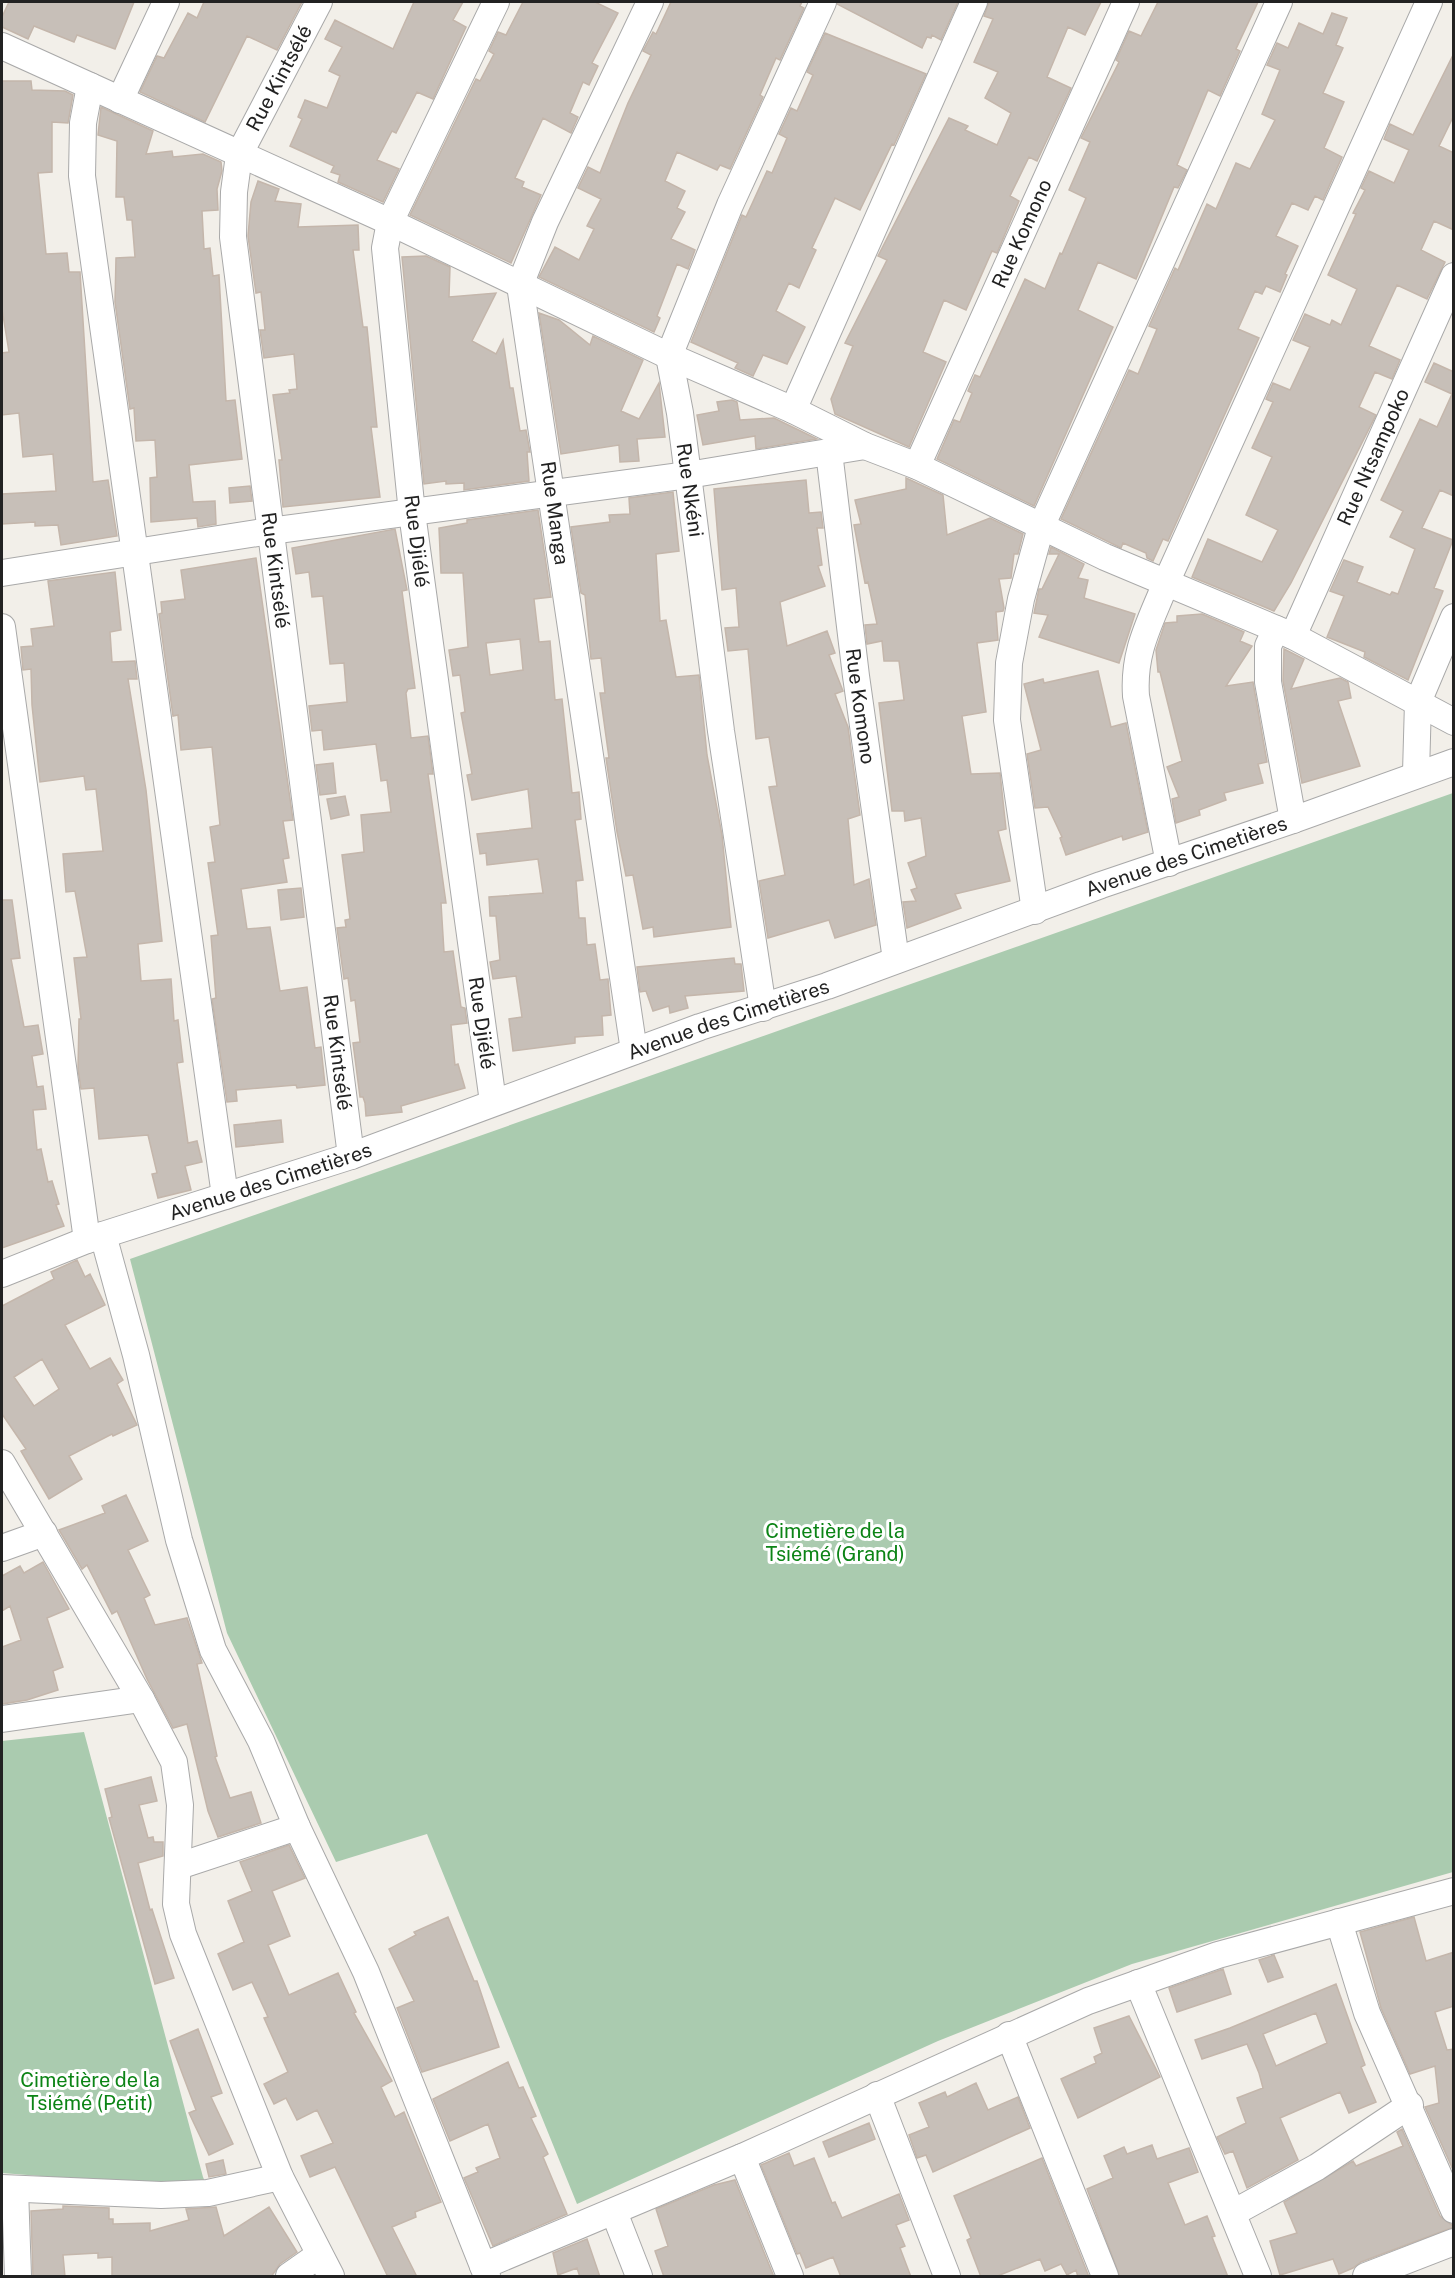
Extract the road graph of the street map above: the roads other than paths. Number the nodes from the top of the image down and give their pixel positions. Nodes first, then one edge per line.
1 (166, 2) edge
2 (320, 2) edge
3 (496, 2) edge
4 (650, 2) edge
5 (823, 2) edge
6 (974, 2) edge
7 (1126, 2) edge
8 (1279, 2) edge
9 (1429, 2) edge
10 (2, 46) edge
11 (90, 86) junction
12 (120, 100) junction
13 (239, 155) junction
14 (390, 222) junction
15 (1454, 276) edge
16 (520, 285) junction
17 (669, 356) junction
18 (793, 410) junction
19 (865, 446) junction
20 (829, 452) junction
21 (917, 466) junction
22 (688, 475) junction
23 (552, 494) junction
24 (412, 513) junction
25 (1041, 526) junction
26 (270, 531) junction
27 (135, 553) junction
28 (2, 573) edge
29 (1165, 585) junction
30 (1454, 617) edge
31 (2, 627) edge
32 (1285, 632) junction
33 (1418, 702) junction
34 (1454, 722) edge
35 (1454, 762) edge
36 (1416, 773) junction
37 (1293, 820) junction
38 (1169, 863) junction
39 (1035, 910) junction
40 (896, 960) junction
41 (763, 1008) junction
42 (634, 1051) junction
43 (493, 1102) junction
44 (351, 1156) junction
45 (225, 1196) junction
46 (95, 1238) junction
47 (2, 1274) edge
48 (2, 1463) edge
49 (44, 1533) junction
50 (2, 1548) edge
51 (141, 1699) junction
52 (2, 1719) edge
53 (297, 1827) junction
54 (179, 1866) junction
55 (1454, 1891) edge
56 (1340, 1922) junction
57 (1138, 1983) junction
58 (1009, 2035) junction
59 (877, 2095) junction
60 (1410, 2105) junction
61 (742, 2157) junction
62 (280, 2177) junction
63 (8, 2189) edge
64 (1454, 2210) edge
65 (614, 2212) junction
66 (1233, 2213) junction
67 (1454, 2242) edge
68 (325, 2266) edge
69 (485, 2271) edge
70 (18, 2277) edge
71 (289, 2277) edge
72 (639, 2277) edge
73 (790, 2277) edge
74 (947, 2277) edge
75 (1105, 2277) edge
76 (1258, 2277) edge
77 (1366, 2277) edge

1 - 12 street
2 - 13 street, Rue Kintsélé
3 - 14 street, Rue Djiélé
4 - 16 street
5 - 17 street
6 - 18 street
7 - 21 street, Rue Komono
8 - 25 street
9 - 29 street
10 - 11 street
11 - 12 street
11 - 27 street
12 - 13 street
13 - 14 street
13 - 26 street, Rue Kintsélé
14 - 16 street
14 - 24 street, Rue Djiélé
15 - 32 street, Rue Ntsampoko
16 - 17 street
16 - 23 street, Rue Manga
17 - 18 street
17 - 22 street, Rue Nkéni
18 - 19 street
19 - 20 street
19 - 21 street
20 - 22 street
20 - 40 street, Rue Komono
21 - 25 street
22 - 23 street
22 - 41 street, Rue Nkéni
23 - 24 street
23 - 42 street, Rue Manga
24 - 26 street
24 - 43 street, Rue Djiélé
25 - 29 street
25 - 39 street
26 - 27 street
26 - 44 street, Rue Kintsélé
27 - 28 street
27 - 45 street
29 - 32 street
29 - 38 street
30 - 33 street
31 - 46 street
32 - 33 street
32 - 37 street, Rue Ntsampoko
33 - 34 street
33 - 36 street
35 - 36 street, Avenue des Cimetières
36 - 37 street, Avenue des Cimetières
37 - 38 street, Avenue des Cimetières
38 - 39 street, Avenue des Cimetières
39 - 40 street, Avenue des Cimetières
40 - 41 street, Avenue des Cimetières
41 - 42 street, Avenue des Cimetières
42 - 43 street, Avenue des Cimetières
43 - 44 street, Avenue des Cimetières
44 - 45 street, Avenue des Cimetières
45 - 46 street, Avenue des Cimetières
46 - 47 street, Avenue des Cimetières
46 - 53 street
48 - 49 street
49 - 50 street
49 - 51 street
51 - 52 street
51 - 54 street
53 - 54 street
53 - 69 street
54 - 62 street
55 - 56 street
56 - 57 street
56 - 60 street
57 - 58 street
57 - 66 street
58 - 59 street
58 - 75 street
59 - 61 street
59 - 74 street
60 - 64 street
60 - 66 street
61 - 65 street
61 - 73 street
62 - 63 street
62 - 68 street
63 - 70 street
65 - 69 street
65 - 72 street
66 - 76 street
67 - 77 street
68 - 71 street

